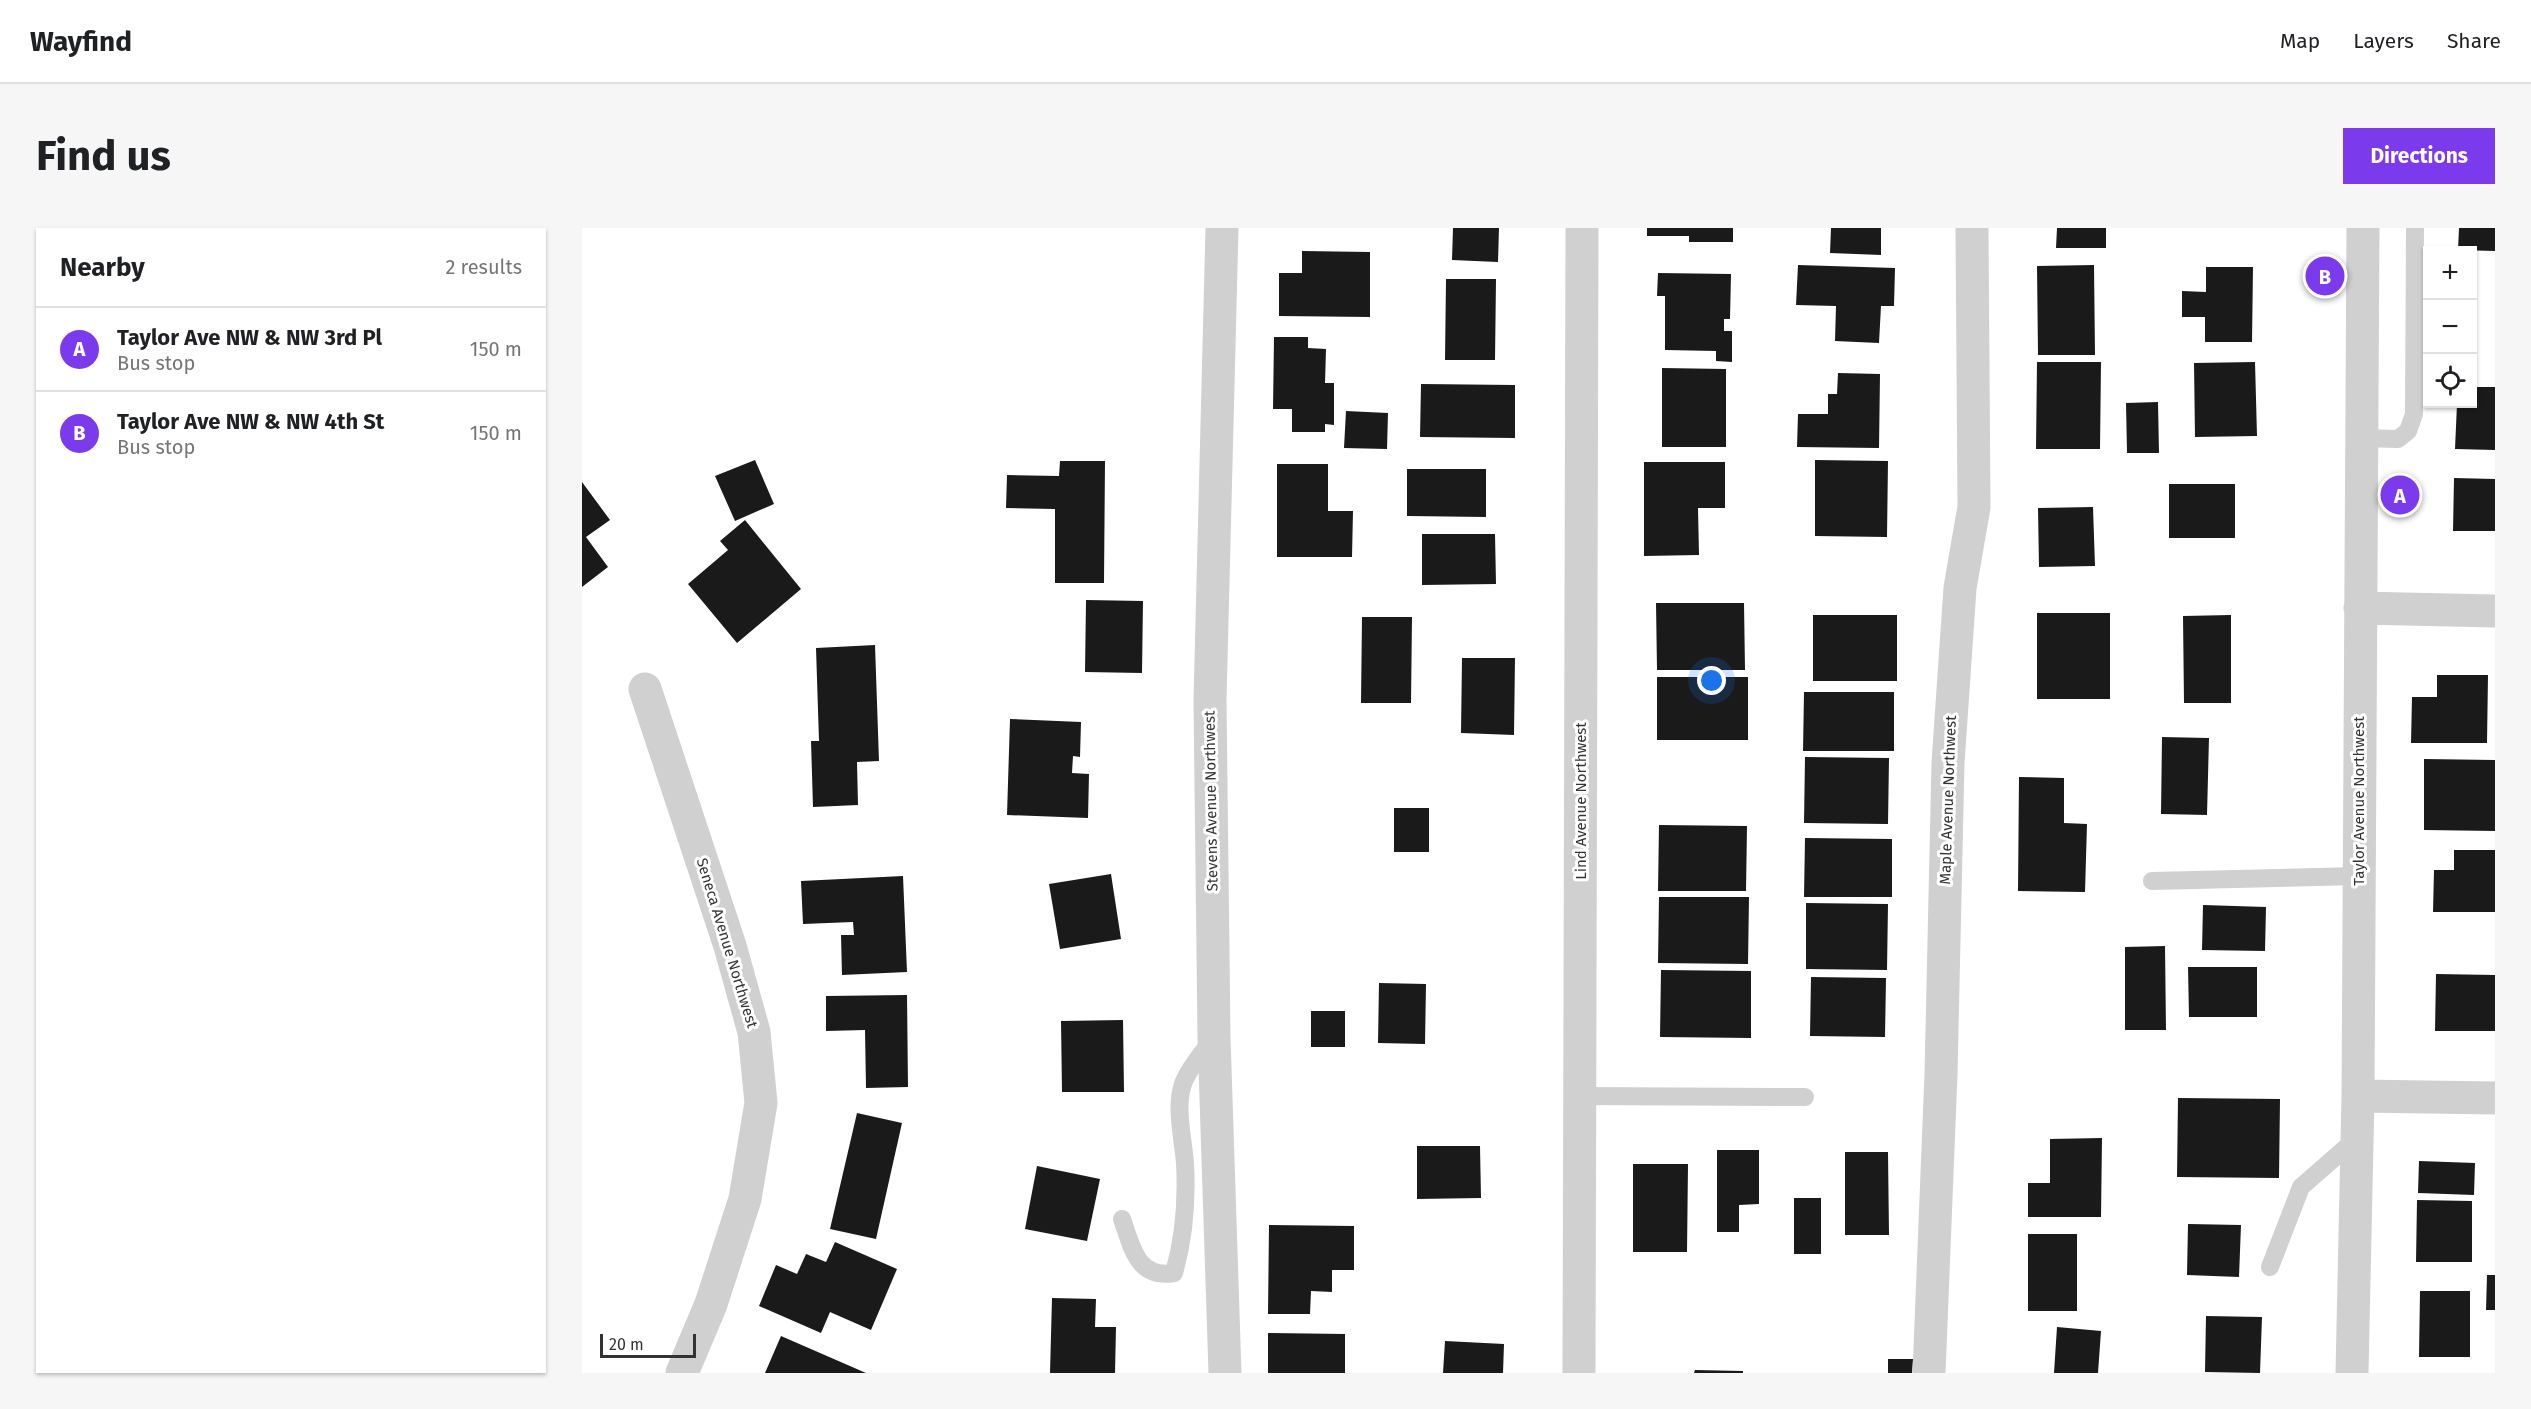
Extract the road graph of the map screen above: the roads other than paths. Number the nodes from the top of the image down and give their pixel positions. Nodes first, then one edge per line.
1 (1222, 228) edge
2 (1582, 228) edge
3 (1972, 228) edge
4 (2363, 228) edge
5 (2415, 228) edge
6 (2361, 438) junction
7 (2360, 608) junction
8 (2495, 611) edge
9 (645, 689) dead end
10 (2359, 876) junction
11 (2152, 881) dead end
12 (1214, 1037) junction
13 (1580, 1096) junction
14 (2358, 1096) junction
15 (1805, 1097) dead end
16 (2495, 1098) edge
17 (2357, 1138) junction
18 (1122, 1220) dead end
19 (2270, 1267) dead end
20 (682, 1373) edge
21 (1225, 1373) edge
22 (1579, 1373) edge
23 (1929, 1373) edge
24 (2352, 1373) edge

1 - 12 street, Stevens Avenue Northwest
2 - 13 street, Lind Avenue Northwest
3 - 23 street, Maple Avenue Northwest
4 - 6 street, Taylor Avenue Northwest
5 - 6 lane
6 - 7 street, Taylor Avenue Northwest
7 - 8 street
7 - 10 street, Taylor Avenue Northwest
9 - 20 street, Seneca Avenue Northwest
10 - 11 lane
10 - 14 street, Taylor Avenue Northwest
12 - 18 lane
12 - 21 street, Stevens Avenue Northwest
13 - 15 lane
13 - 22 street, Lind Avenue Northwest
14 - 16 street
14 - 17 street, Taylor Avenue Northwest
17 - 19 lane
17 - 24 street, Taylor Avenue Northwest

